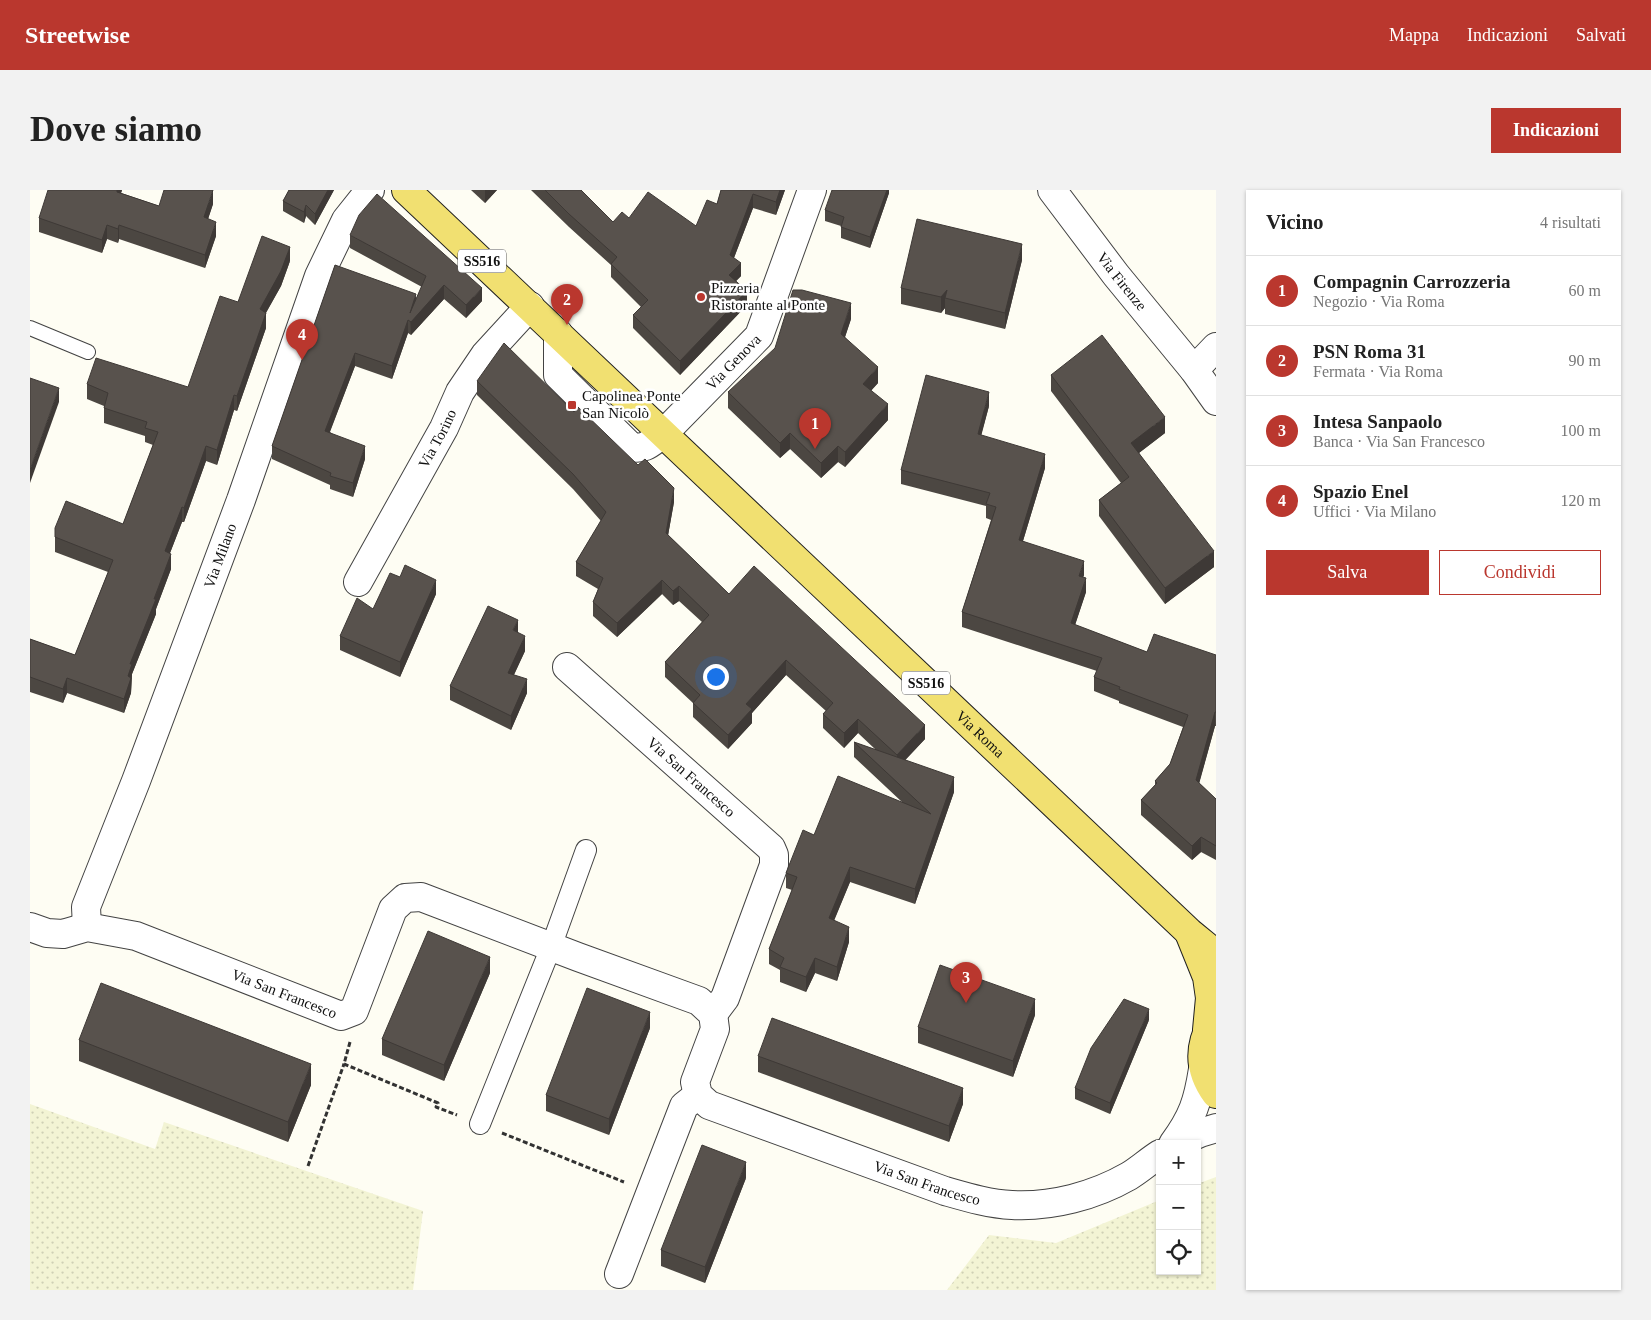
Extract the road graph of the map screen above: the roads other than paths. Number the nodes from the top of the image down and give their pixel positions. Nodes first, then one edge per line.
1 (370, 190) edge
2 (406, 190) edge
3 (812, 190) edge
4 (1052, 190) edge
5 (530, 306) junction
6 (30, 328) edge
7 (1216, 347) edge
8 (88, 352) dead end
9 (1194, 370) junction
10 (1216, 401) edge
11 (662, 434) junction
12 (358, 582) dead end
13 (566, 667) dead end
14 (586, 850) dead end
15 (30, 927) edge
16 (88, 927) junction
17 (1189, 932) junction
18 (551, 947) junction
19 (1216, 954) edge
20 (713, 1014) junction
21 (1212, 1023) edge
22 (1203, 1069) junction
23 (1216, 1094) edge
24 (698, 1095) junction
25 (480, 1124) dead end
26 (1216, 1128) edge
27 (1176, 1140) edge
28 (1183, 1140) edge
29 (1156, 1157) edge
30 (619, 1274) dead end

1 - 16 street, Via Milano
2 - 5 main road, Via Roma / SS516
3 - 11 street, Via Genova
4 - 9 street, Via Firenze
5 - 11 main road, Via Roma / SS516
5 - 12 street, Via Torino
6 - 8 lane
7 - 9 street
9 - 10 street, Via Firenze
11 - 17 main road, Via Roma / SS516
13 - 20 street, Via San Francesco
14 - 18 street
15 - 16 street, Via San Francesco
16 - 18 street, Via San Francesco
17 - 19 main road, Via Roma / SS516
17 - 21 main road, Via Roma / SS516
18 - 20 street, Via San Francesco
18 - 25 street
20 - 24 street
21 - 22 main road, SS516
22 - 23 main road, SS516
22 - 27 street
24 - 29 street, Via San Francesco
24 - 30 street
26 - 28 street

